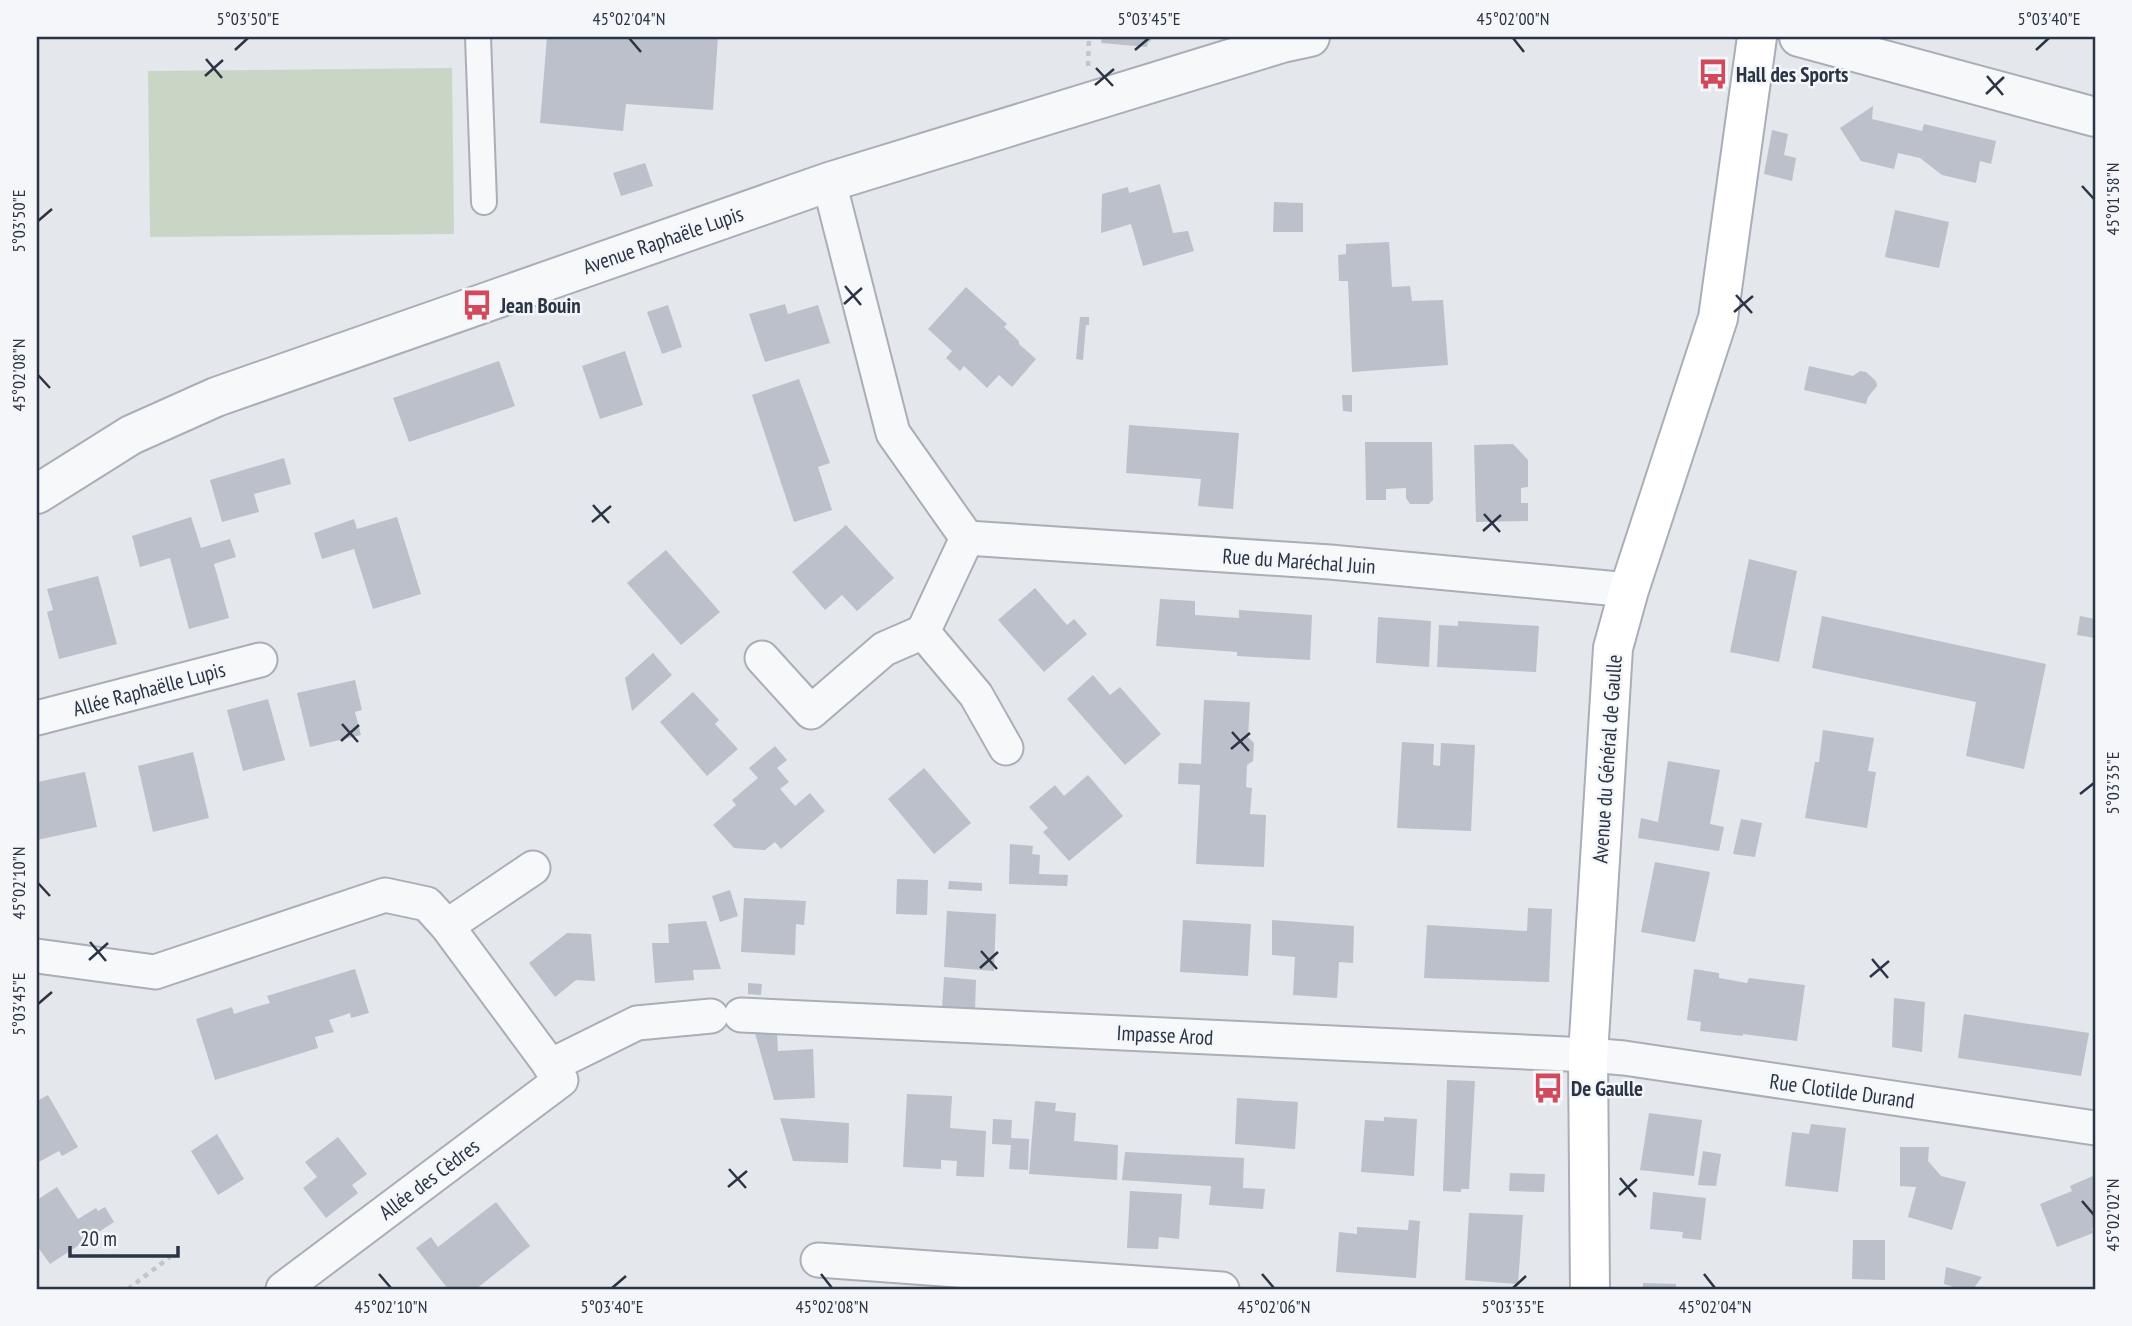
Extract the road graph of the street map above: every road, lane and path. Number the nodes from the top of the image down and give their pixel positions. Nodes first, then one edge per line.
1 (478, 37) edge
2 (1310, 37) edge
3 (1757, 37) edge
4 (1800, 37) edge
5 (2095, 117) edge
6 (829, 182) junction
7 (484, 202) dead end
8 (37, 494) edge
9 (967, 538) junction
10 (1629, 590) junction
11 (923, 632) junction
12 (762, 658) dead end
13 (260, 660) dead end
14 (37, 718) edge
15 (1006, 748) dead end
16 (533, 867) dead end
17 (447, 926) junction
18 (37, 956) edge
19 (1588, 1055) junction
20 (550, 1066) junction
21 (2095, 1128) edge
22 (170, 1257) dead end
23 (818, 1260) dead end
24 (128, 1289) edge
25 (284, 1289) edge
26 (1222, 1289) edge
27 (1590, 1289) edge

1 - 7 street
2 - 6 street, Avenue Raphaële Lupis
3 - 10 main road, Avenue du Général de Gaulle
4 - 5 street
6 - 8 street, Avenue Raphaële Lupis
6 - 9 street
9 - 10 street, Rue du Maréchal Juin
9 - 11 street
10 - 19 main road, Avenue du Général de Gaulle
11 - 12 street
11 - 15 street
13 - 14 street, Allée Raphaëlle Lupis
16 - 17 street
17 - 18 street
17 - 20 street
19 - 20 street, Impasse Arod
19 - 21 street, Rue Clotilde Durand
19 - 27 main road, Avenue du Général de Gaulle
20 - 25 street, Allée des Cèdres
22 - 24 path
23 - 26 street

